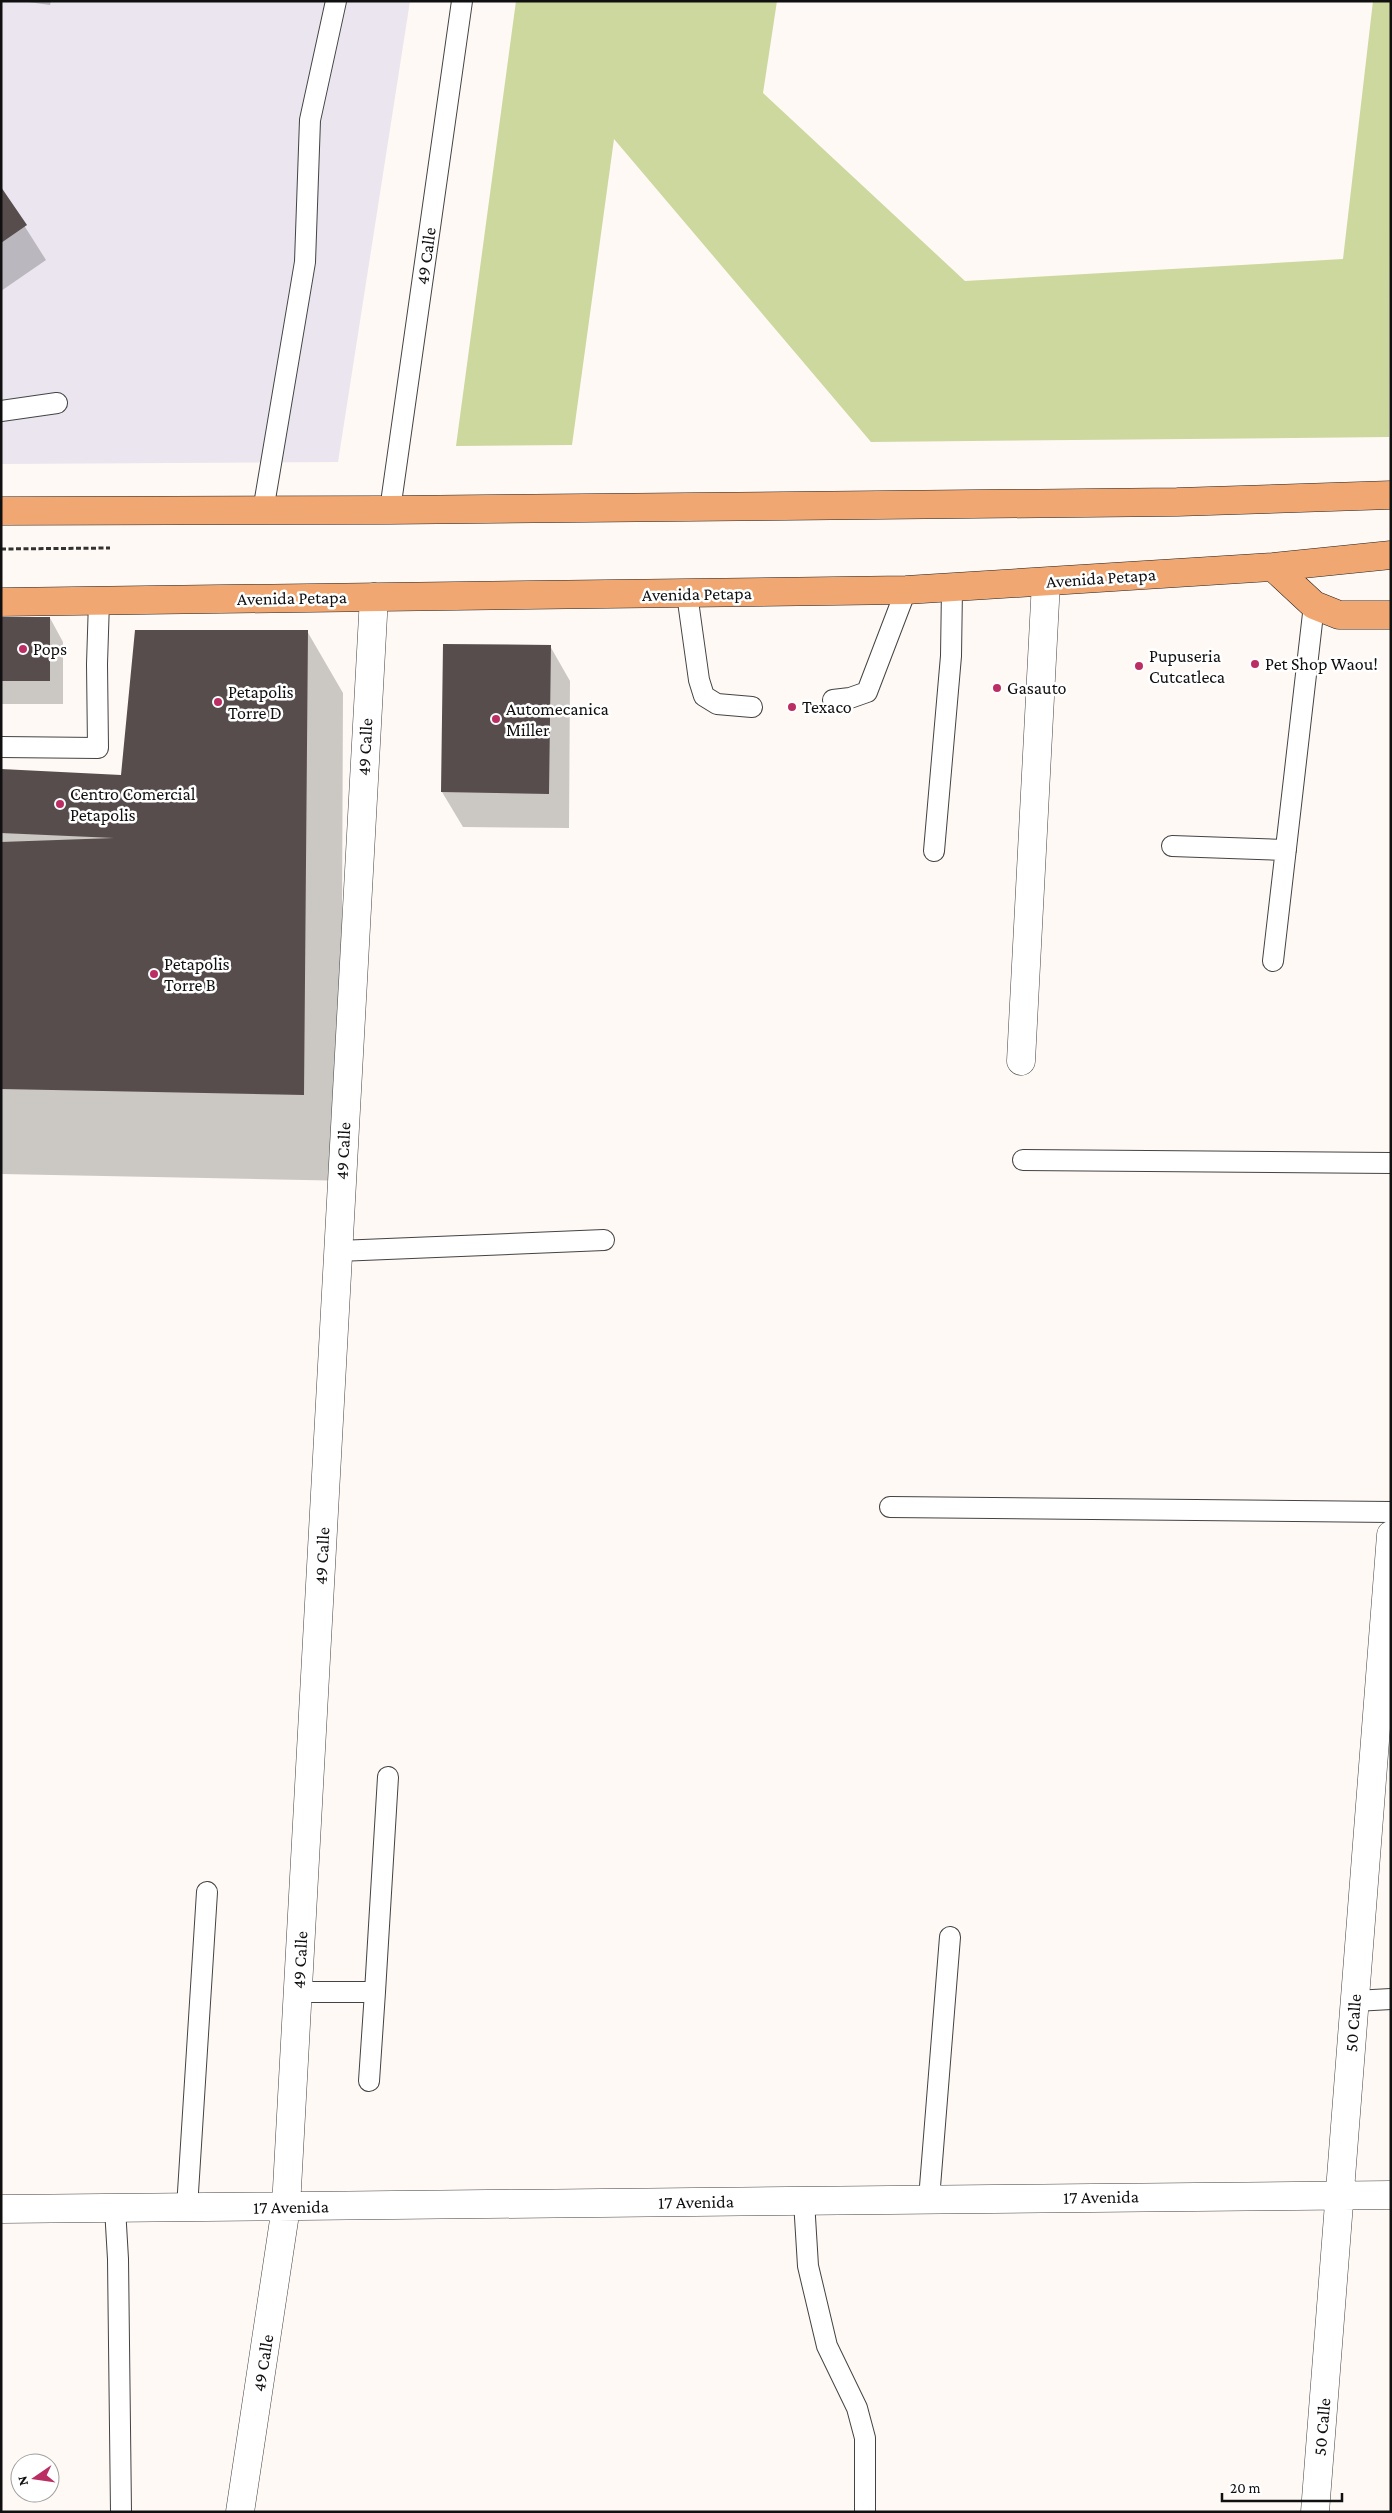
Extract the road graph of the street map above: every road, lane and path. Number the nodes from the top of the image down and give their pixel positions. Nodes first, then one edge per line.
1 (336, 1) edge
2 (462, 1) edge
3 (57, 403) dead end
4 (1, 411) edge
5 (1391, 476) edge
6 (1391, 495) edge
7 (1356, 497) junction
8 (390, 510) junction
9 (1, 511) edge
10 (264, 511) junction
11 (1391, 555) edge
12 (1272, 566) junction
13 (1391, 574) edge
14 (1046, 582) junction
15 (952, 588) junction
16 (906, 590) junction
17 (687, 594) junction
18 (374, 597) junction
19 (1, 602) edge
20 (99, 602) junction
21 (1314, 605) junction
22 (1391, 615) edge
23 (833, 700) dead end
24 (752, 707) dead end
25 (1, 747) edge
26 (1172, 846) dead end
27 (1286, 850) junction
28 (934, 851) dead end
29 (1273, 961) dead end
30 (1021, 1061) dead end
31 (1023, 1160) dead end
32 (1391, 1163) edge
33 (604, 1240) dead end
34 (338, 1251) junction
35 (890, 1507) dead end
36 (1391, 1512) edge
37 (1391, 1535) edge
38 (388, 1777) dead end
39 (207, 1892) dead end
40 (950, 1937) dead end
41 (298, 1992) junction
42 (375, 1992) junction
43 (1391, 1999) edge
44 (1355, 2001) junction
45 (369, 2081) dead end
46 (1340, 2194) junction
47 (1391, 2195) edge
48 (929, 2199) junction
49 (804, 2201) junction
50 (286, 2207) junction
51 (115, 2208) junction
52 (187, 2208) junction
53 (1, 2209) edge
54 (121, 2512) edge
55 (240, 2512) edge
56 (865, 2512) edge
57 (1315, 2512) edge

1 - 10 lane
2 - 8 lane, 49 Calle
3 - 4 lane
5 - 7 main road
6 - 7 main road
7 - 8 main road
8 - 10 main road
9 - 10 main road
11 - 12 main road, Avenida Petapa
12 - 13 main road
12 - 14 main road, Avenida Petapa
12 - 21 main road
14 - 15 main road, Avenida Petapa
14 - 30 street
15 - 16 main road, Avenida Petapa
15 - 28 lane
16 - 17 main road, Avenida Petapa
16 - 23 lane
17 - 18 main road, Avenida Petapa
17 - 24 lane
18 - 20 main road, Avenida Petapa
18 - 34 street, 49 Calle
19 - 20 main road, Avenida Petapa
20 - 25 lane
21 - 22 main road
21 - 27 lane
26 - 27 lane
27 - 29 lane
31 - 32 lane
33 - 34 lane
34 - 41 street, 49 Calle
35 - 36 lane
37 - 44 street, 50 Calle
38 - 42 lane
39 - 52 lane
40 - 48 lane
41 - 42 lane
41 - 50 street, 49 Calle
42 - 45 lane
43 - 44 lane
44 - 46 street, 50 Calle
46 - 47 street, 17 Avenida
46 - 48 street, 17 Avenida
46 - 57 street, 50 Calle
48 - 49 street, 17 Avenida
49 - 50 street, 17 Avenida
49 - 56 lane
50 - 52 street, 17 Avenida
50 - 55 street, 49 Calle
51 - 52 street, 17 Avenida
51 - 53 street, 17 Avenida
51 - 54 lane

